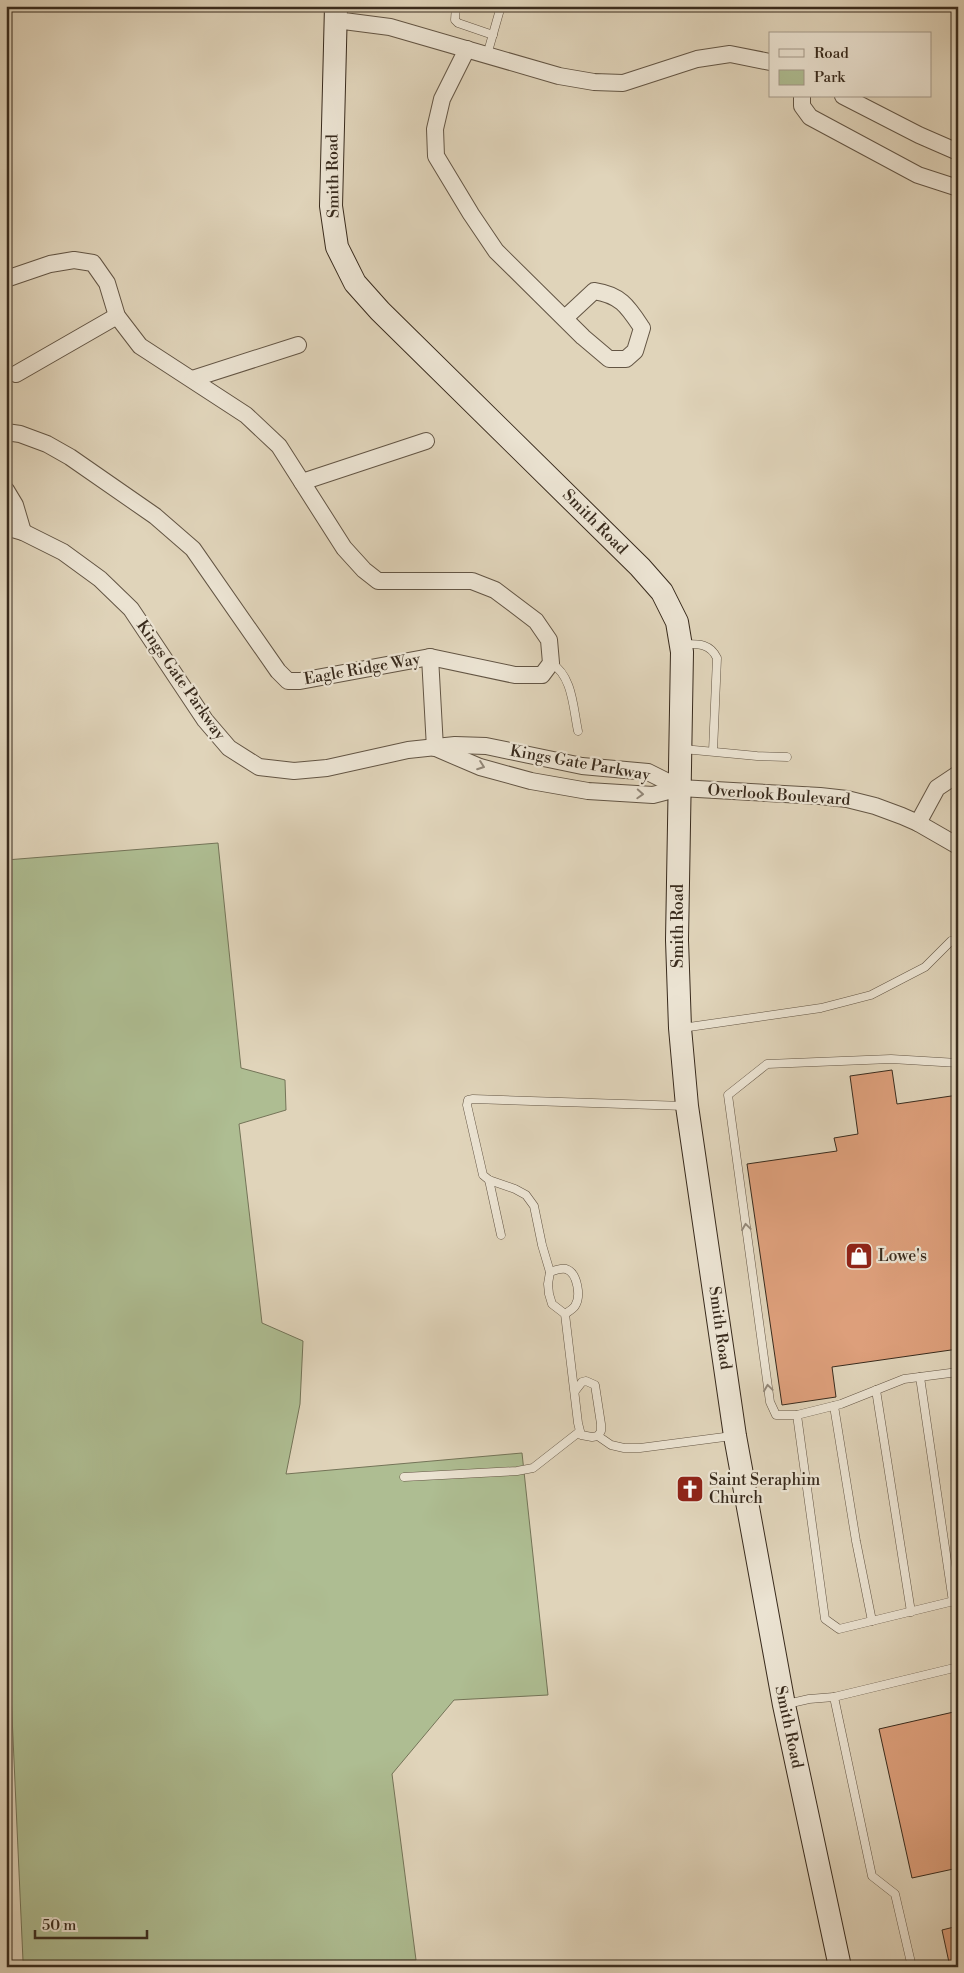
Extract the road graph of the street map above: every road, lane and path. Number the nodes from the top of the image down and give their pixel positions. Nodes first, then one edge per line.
1 (456, 6) edge
2 (502, 6) edge
3 (336, 13) edge
4 (493, 35) junction
5 (467, 49) junction
6 (487, 55) junction
7 (769, 62) edge
8 (802, 98) edge
9 (847, 98) edge
10 (958, 152) edge
11 (958, 188) edge
12 (6, 279) edge
13 (117, 316) junction
14 (565, 318) junction
15 (298, 346) dead end
16 (16, 374) dead end
17 (192, 380) junction
18 (6, 432) edge
19 (426, 441) dead end
20 (302, 482) junction
21 (6, 490) edge
22 (6, 527) edge
23 (23, 532) junction
24 (681, 644) junction
25 (430, 657) junction
26 (551, 662) junction
27 (578, 731) dead end
28 (435, 748) junction
29 (681, 749) junction
30 (713, 751) junction
31 (787, 757) dead end
32 (958, 774) edge
33 (680, 788) junction
34 (918, 823) junction
35 (958, 846) edge
36 (951, 941) dead end
37 (680, 1028) junction
38 (958, 1062) edge
39 (687, 1106) junction
40 (488, 1180) junction
41 (501, 1235) dead end
42 (550, 1272) junction
43 (566, 1314) junction
44 (958, 1372) edge
45 (920, 1377) junction
46 (876, 1390) junction
47 (574, 1391) junction
48 (834, 1406) junction
49 (797, 1415) junction
50 (579, 1432) junction
51 (598, 1436) junction
52 (735, 1436) junction
53 (404, 1477) dead end
54 (955, 1601) edge
55 (911, 1612) junction
56 (872, 1621) junction
57 (958, 1667) edge
58 (834, 1697) junction
59 (784, 1705) junction
60 (840, 1967) edge
61 (912, 1967) edge

1 - 4 lane
2 - 4 lane
3 - 5 street
3 - 24 street, Smith Road
4 - 6 lane
5 - 6 street
5 - 14 street
6 - 7 street
8 - 11 street
9 - 10 street
12 - 13 street
13 - 16 street
13 - 17 street
14 - 14 street
15 - 17 street
17 - 20 street
18 - 25 street, Eagle Ridge Way
19 - 20 street
20 - 26 street
21 - 23 street
22 - 23 street, Kings Gate Parkway
23 - 28 street, Kings Gate Parkway
24 - 29 street, Smith Road
24 - 30 lane
25 - 26 street, Eagle Ridge Way
25 - 28 street, Eagle Ridge Way
26 - 27 lane
28 - 33 street, Kings Gate Parkway
28 -> 33 street, Kings Gate Parkway
29 - 30 lane
29 - 33 street, Smith Road
30 - 31 lane
32 - 34 street
33 - 34 street, Overlook Boulevard
33 - 37 street, Smith Road
34 - 35 street, Overlook Boulevard
36 - 37 lane
37 - 39 street, Smith Road
49 -> 38 lane
39 - 40 lane
39 - 52 street, Smith Road
40 - 41 lane
40 - 42 lane
42 - 43 lane
42 - 43 lane
43 - 47 lane
44 - 45 lane
45 - 46 lane
45 - 54 lane
46 - 48 lane
46 - 55 lane
47 - 50 lane
47 - 51 lane
48 - 49 lane
48 - 56 lane
49 - 56 lane
50 - 51 lane
50 - 53 lane
51 - 52 lane
52 - 59 street, Smith Road
54 - 55 lane
55 - 56 lane
57 - 58 lane
58 - 59 lane
58 - 61 lane
59 - 60 street, Smith Road

